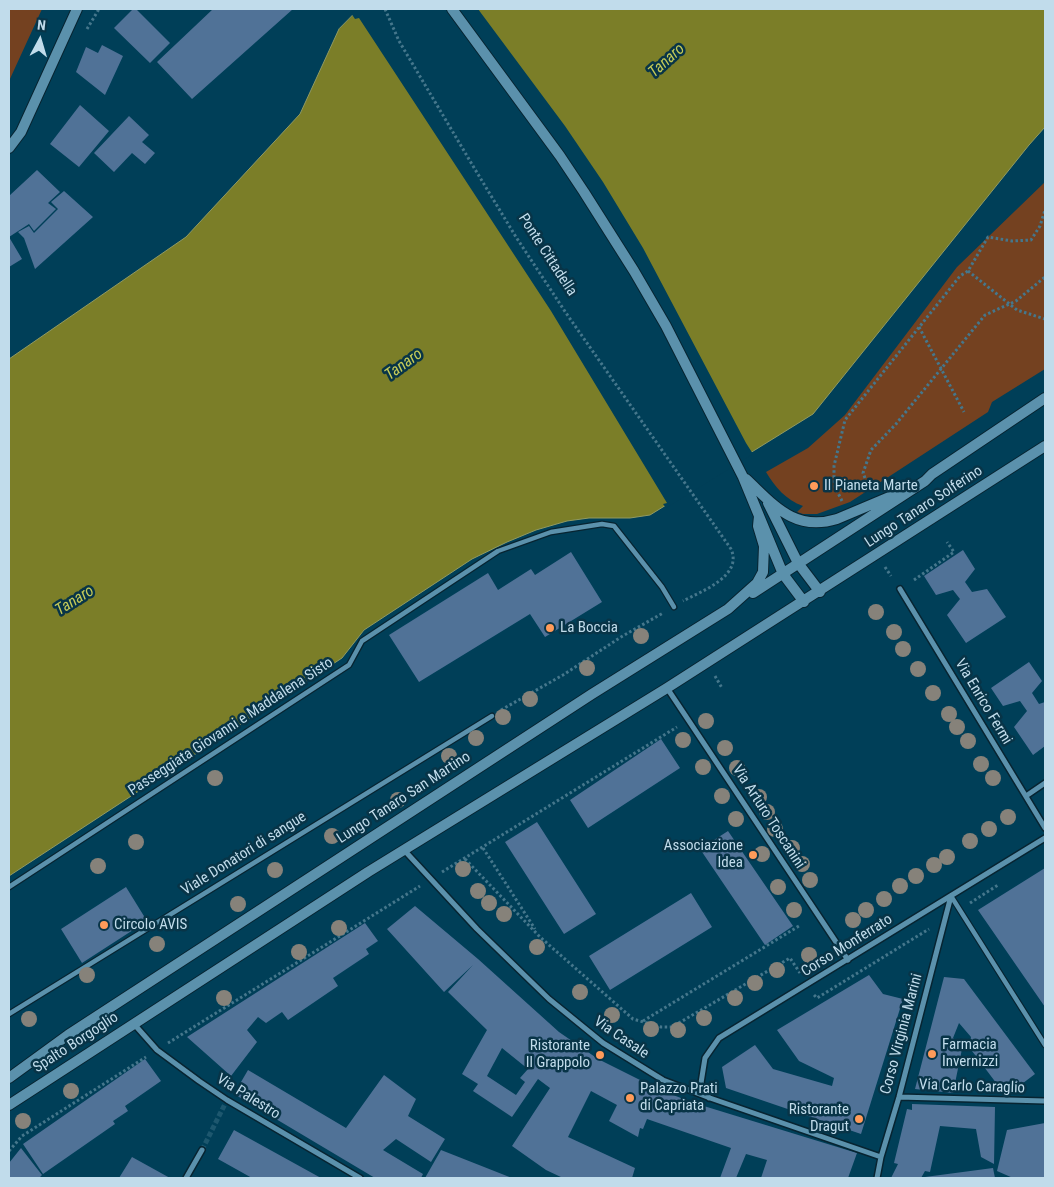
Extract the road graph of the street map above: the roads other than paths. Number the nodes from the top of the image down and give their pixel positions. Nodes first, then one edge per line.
1 (78, 9) edge
2 (452, 9) edge
3 (9, 148) edge
4 (1045, 398) edge
5 (1045, 446) edge
6 (932, 474) junction
7 (743, 477) junction
8 (765, 498) junction
9 (759, 516) junction
10 (798, 564) junction
11 (783, 574) junction
12 (900, 589) dead end
13 (820, 592) junction
14 (804, 602) junction
15 (674, 607) road end
16 (728, 609) junction
17 (668, 688) junction
18 (492, 716) road end
19 (1045, 783) edge
20 (1026, 796) junction
21 (1045, 828) edge
22 (1045, 838) edge
23 (404, 850) junction
24 (9, 887) edge
25 (951, 896) junction
26 (848, 960) junction
27 (9, 1014) edge
28 (134, 1024) junction
29 (1045, 1045) edge
30 (9, 1078) edge
31 (899, 1097) junction
32 (710, 1098) junction
33 (1045, 1101) edge
34 (9, 1105) edge
35 (202, 1150) tunnel mouth
36 (881, 1156) junction
37 (186, 1178) edge
38 (360, 1178) edge
39 (877, 1178) edge

1 - 3 main road
2 - 7 main road
4 - 6 main road, Lungo Tanaro Solferino
5 - 13 main road, Lungo Tanaro Solferino
6 - 8 main road, Lungo Tanaro Solferino
6 - 10 main road, Lungo Tanaro Solferino
7 - 8 main road
7 - 9 main road
8 - 10 main road
9 - 11 main road
9 - 16 main road, Lungo Tanaro San Martino
10 - 11 main road, Lungo Tanaro Solferino
10 - 13 main road
11 - 14 main road
11 - 16 main road, Lungo Tanaro Solferino
12 - 20 street, Via Enrico Fermi
13 - 14 main road, Lungo Tanaro Solferino
14 - 17 main road, Lungo Tanaro Solferino
15 - 24 street, Passeggiata Giovanni e Maddalena Sisto
16 - 30 main road, Lungo Tanaro San Martino
17 - 23 main road
17 - 26 street, Via Arturo Toscanini
18 - 27 street, Viale Donatori di sangue
19 - 20 street
20 - 21 street, Via Enrico Fermi
22 - 25 street, Corso Monferrato
23 - 28 main road
23 - 32 street, Via Casale
25 - 26 street, Corso Monferrato
25 - 29 street
25 - 31 street, Corso Virginia Marini
26 - 32 street, Corso Monferrato
28 - 34 main road, Spalto Borgoglio
28 - 38 street, Via Palestro
31 - 33 street, Via Carlo Caraglio
31 - 36 street, Corso Virginia Marini
32 - 36 street, Via Casale
35 - 37 street
36 - 39 street, Corso Virginia Marini

